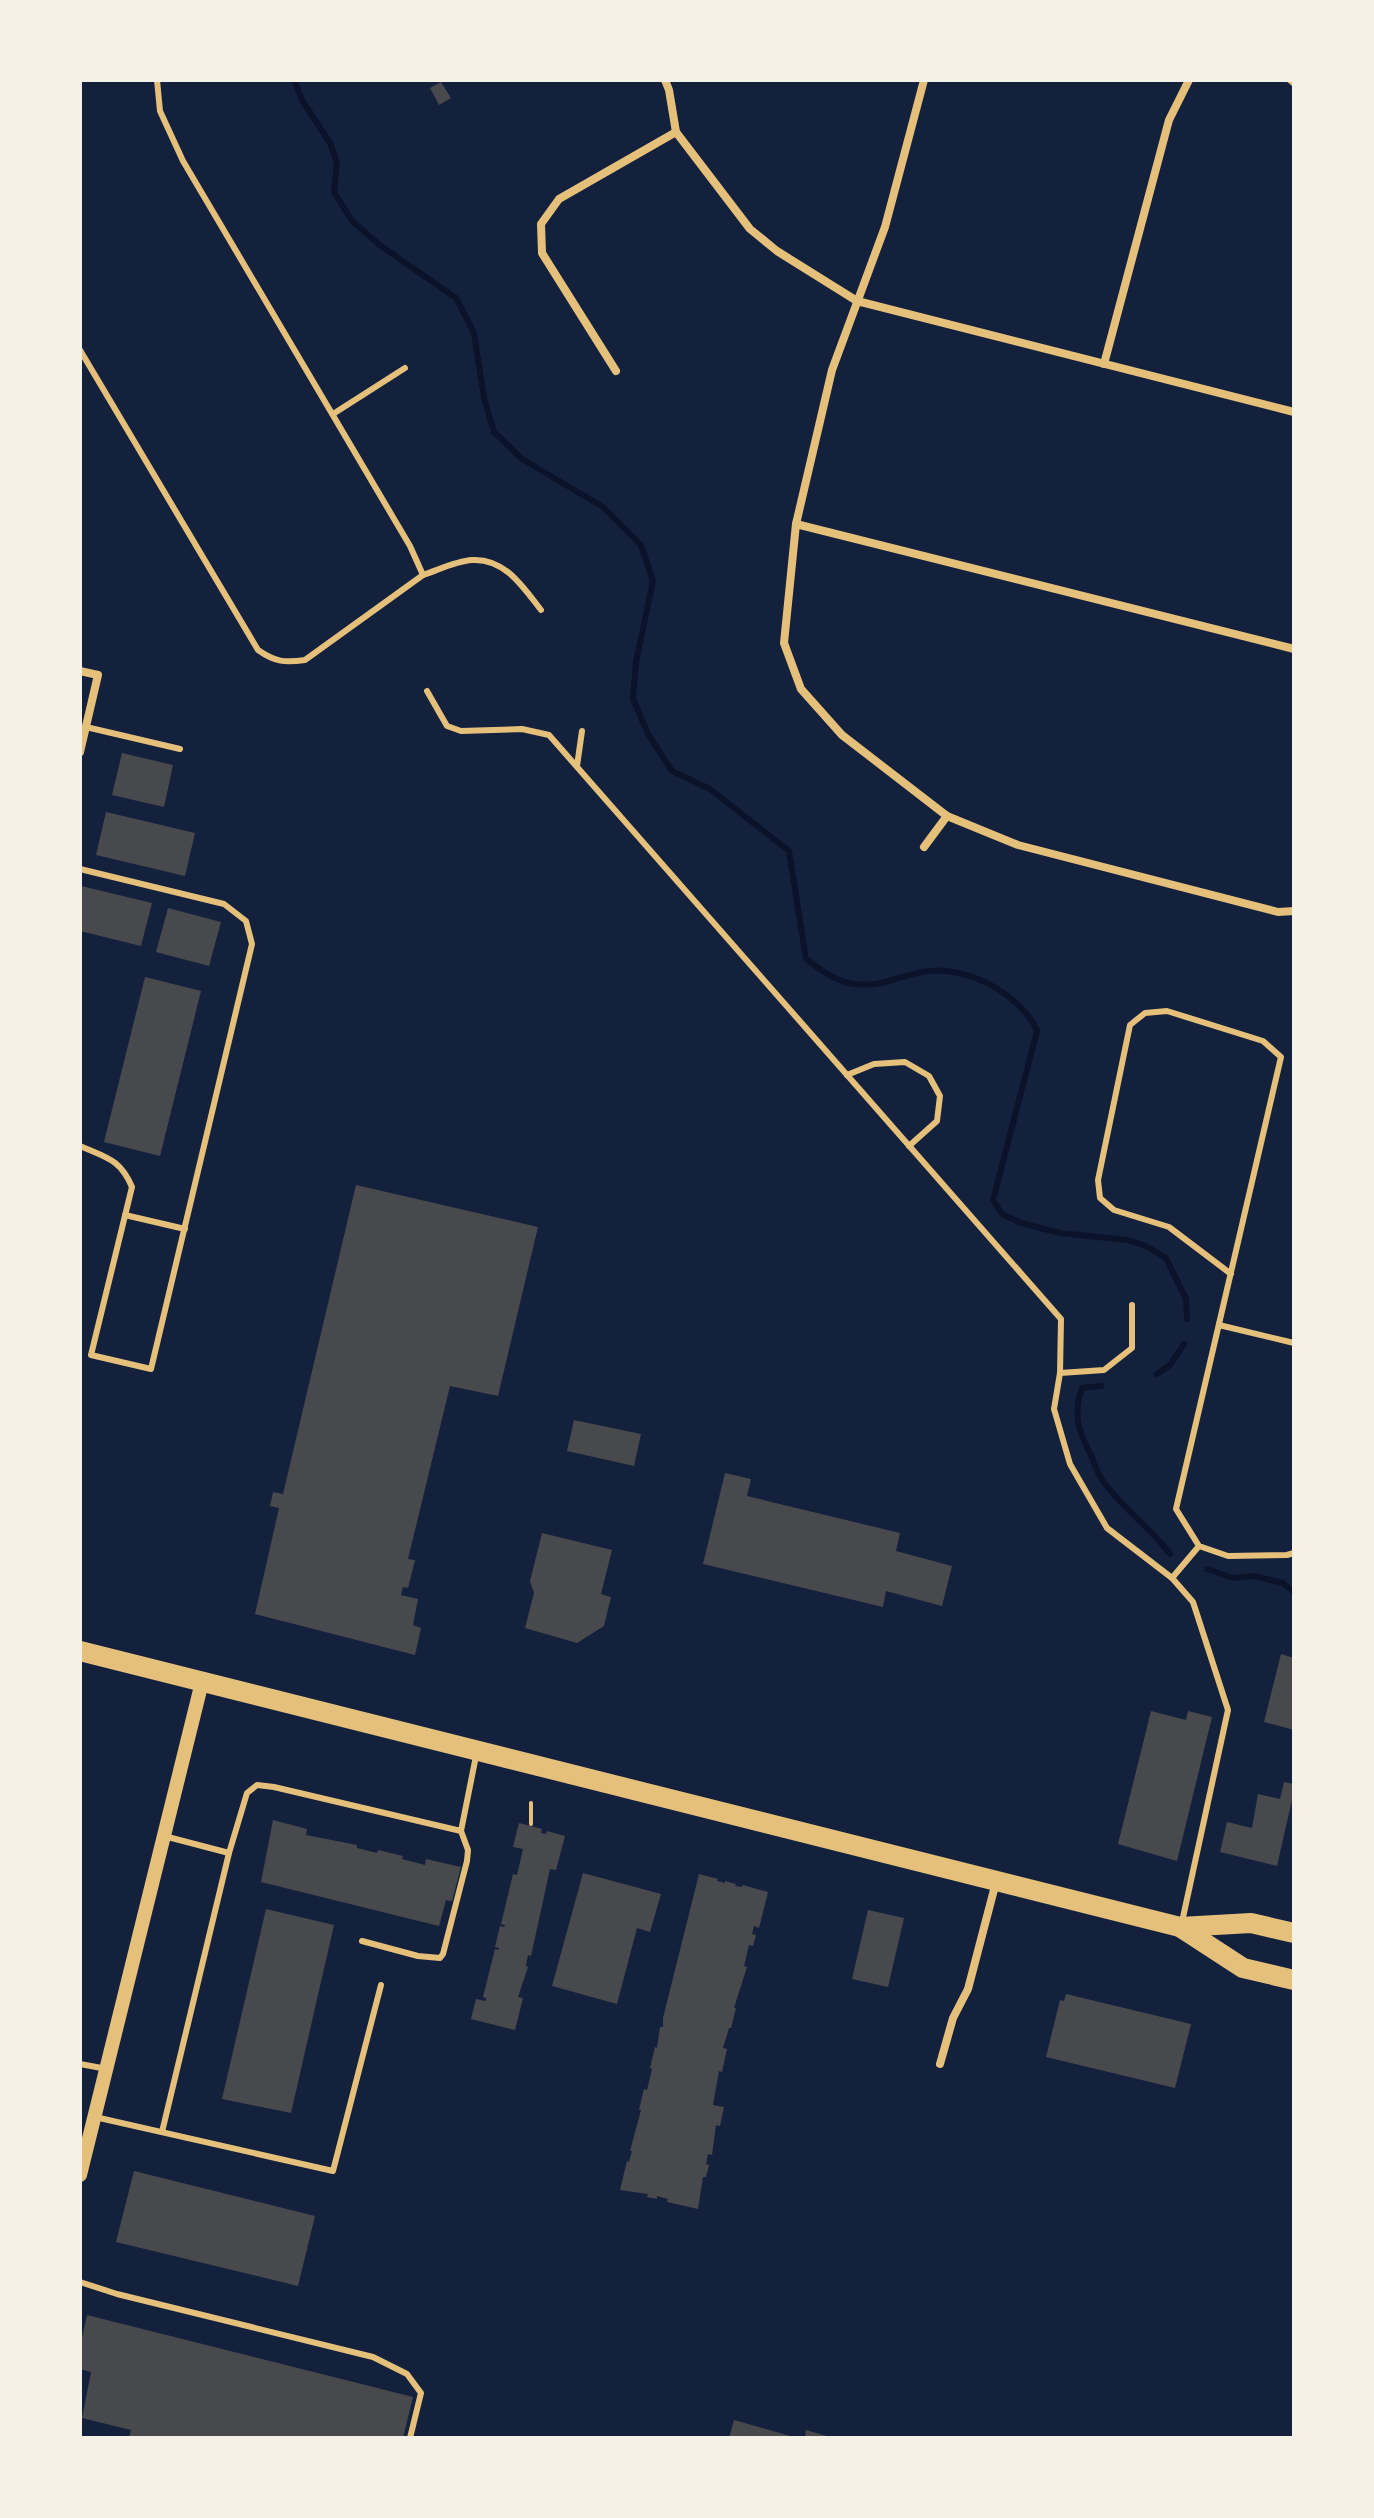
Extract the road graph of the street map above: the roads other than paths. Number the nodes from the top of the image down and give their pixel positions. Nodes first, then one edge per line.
1 (157, 80) edge
2 (665, 80) edge
3 (924, 80) edge
4 (1189, 80) edge
5 (676, 132) junction
6 (857, 301) junction
7 (80, 350) edge
8 (1104, 364) junction
9 (405, 368) dead end
10 (616, 371) dead end
11 (1294, 412) edge
12 (333, 414) junction
13 (796, 524) junction
14 (423, 575) junction
15 (541, 610) dead end
16 (1294, 649) edge
17 (80, 671) edge
18 (427, 691) dead end
19 (86, 727) junction
20 (582, 731) dead end
21 (180, 749) dead end
22 (80, 752) edge
23 (577, 766) junction
24 (947, 816) junction
25 (924, 847) dead end
26 (80, 869) edge
27 (1294, 911) edge
28 (847, 1075) junction
29 (80, 1146) edge
30 (909, 1146) junction
31 (125, 1215) junction
32 (185, 1229) junction
33 (1231, 1274) junction
34 (1132, 1305) dead end
35 (1219, 1325) junction
36 (1294, 1343) edge
37 (1060, 1373) junction
38 (1199, 1546) junction
39 (1294, 1553) edge
40 (1172, 1578) junction
41 (80, 1651) edge
42 (202, 1682) junction
43 (477, 1750) junction
44 (461, 1831) junction
45 (164, 1836) junction
46 (229, 1853) junction
47 (997, 1881) junction
48 (1180, 1927) junction
49 (1294, 1933) edge
50 (362, 1941) dead end
51 (1294, 1980) edge
52 (381, 1985) dead end
53 (80, 2064) edge
54 (940, 2064) dead end
55 (107, 2069) junction
56 (95, 2117) junction
57 (162, 2132) junction
58 (80, 2175) edge
59 (80, 2282) edge
60 (410, 2438) edge

1 - 12 lane
2 - 5 street
3 - 6 street
4 - 8 street
5 - 6 street
5 - 10 street
6 - 8 street
6 - 13 street
7 - 14 lane
8 - 11 street
9 - 12 lane
12 - 14 lane
13 - 16 street
13 - 24 street
14 - 15 lane
17 - 19 street
18 - 23 lane
19 - 21 lane
19 - 22 street
20 - 23 lane
23 - 28 lane
24 - 25 street
24 - 27 street
26 - 32 lane
28 - 30 lane
28 - 30 lane
29 - 31 lane
30 - 37 lane
31 - 32 lane
31 - 32 lane
33 - 33 lane
33 - 35 lane
34 - 37 lane
35 - 36 lane
35 - 38 lane
37 - 40 lane
38 - 39 lane
38 - 40 lane
40 - 48 lane
41 - 42 main road
42 - 43 main road
42 - 45 street
43 - 44 lane
43 - 47 main road
44 - 46 lane
44 - 50 lane
45 - 46 lane
45 - 55 street
46 - 57 lane
47 - 48 main road
47 - 54 street
48 - 49 main road
48 - 51 main road
52 - 57 lane
53 - 55 lane
55 - 56 street
56 - 57 lane
56 - 58 street
59 - 60 lane

